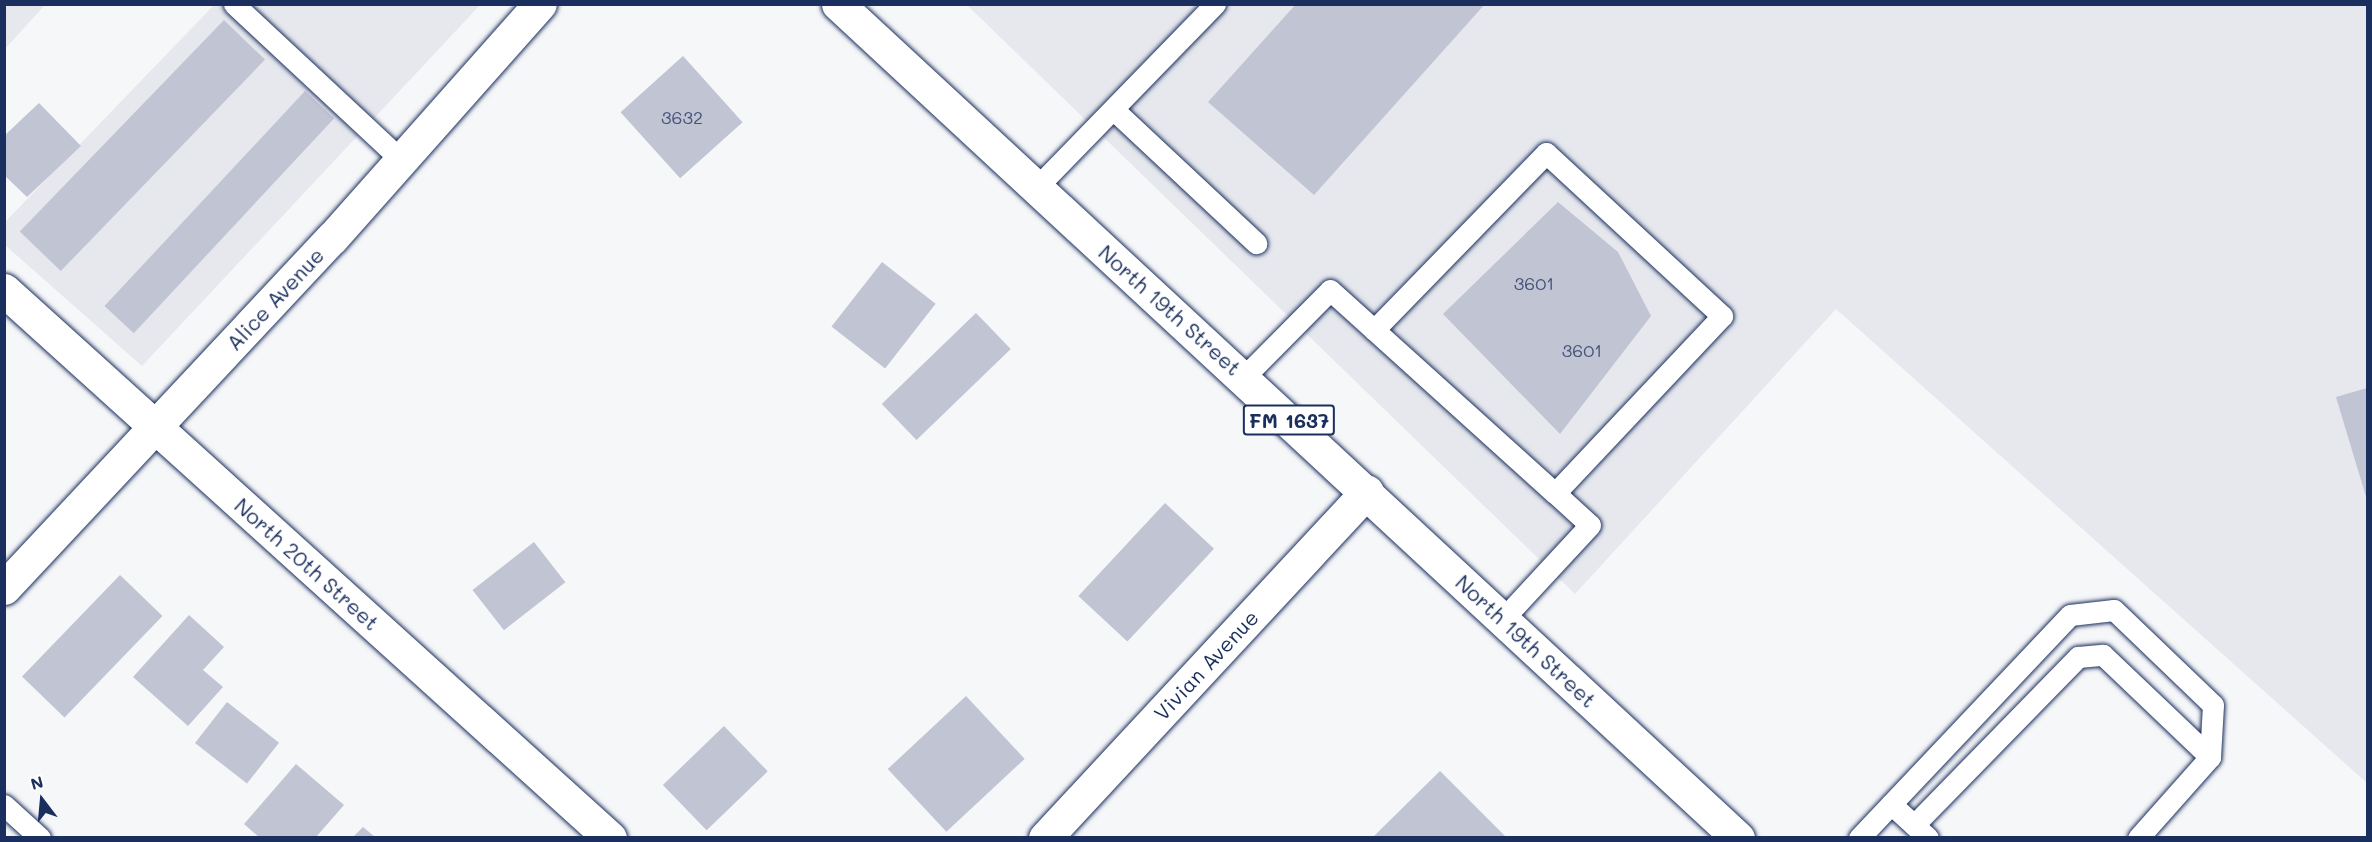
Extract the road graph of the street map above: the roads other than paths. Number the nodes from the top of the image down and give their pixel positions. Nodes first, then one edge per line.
1 (234, 4) edge
2 (540, 4) edge
3 (838, 4) edge
4 (1215, 4) edge
5 (1113, 110) junction
6 (402, 160) junction
7 (1036, 188) junction
8 (1256, 243) dead end
9 (4, 290) edge
10 (1374, 330) junction
11 (1244, 378) junction
12 (156, 427) junction
13 (1367, 492) junction
14 (1555, 493) junction
15 (4, 588) edge
16 (1503, 619) junction
17 (2210, 757) junction
18 (1891, 804) junction
19 (4, 805) edge
20 (1921, 831) edge
21 (40, 837) edge
22 (610, 837) edge
23 (1045, 837) edge
24 (1738, 837) edge
25 (1859, 837) edge
26 (2138, 837) edge

1 - 6 lane
2 - 6 street, Alice Avenue
3 - 7 street, North 19th Street / FM 1637
4 - 5 lane
5 - 7 lane
5 - 8 lane
6 - 12 street, Alice Avenue
7 - 11 street, North 19th Street / FM 1637
9 - 12 street, North 20th Street
10 - 11 lane
10 - 14 lane
10 - 14 lane
11 - 13 street, North 19th Street / FM 1637
12 - 15 street, Alice Avenue
12 - 22 street, North 20th Street
13 - 16 street, North 19th Street / FM 1637
13 - 23 street, Vivian Avenue
14 - 16 lane
16 - 24 street, North 19th Street / FM 1637
17 - 18 lane
17 - 20 lane
17 - 26 lane
18 - 20 lane
18 - 25 lane
19 - 21 lane

